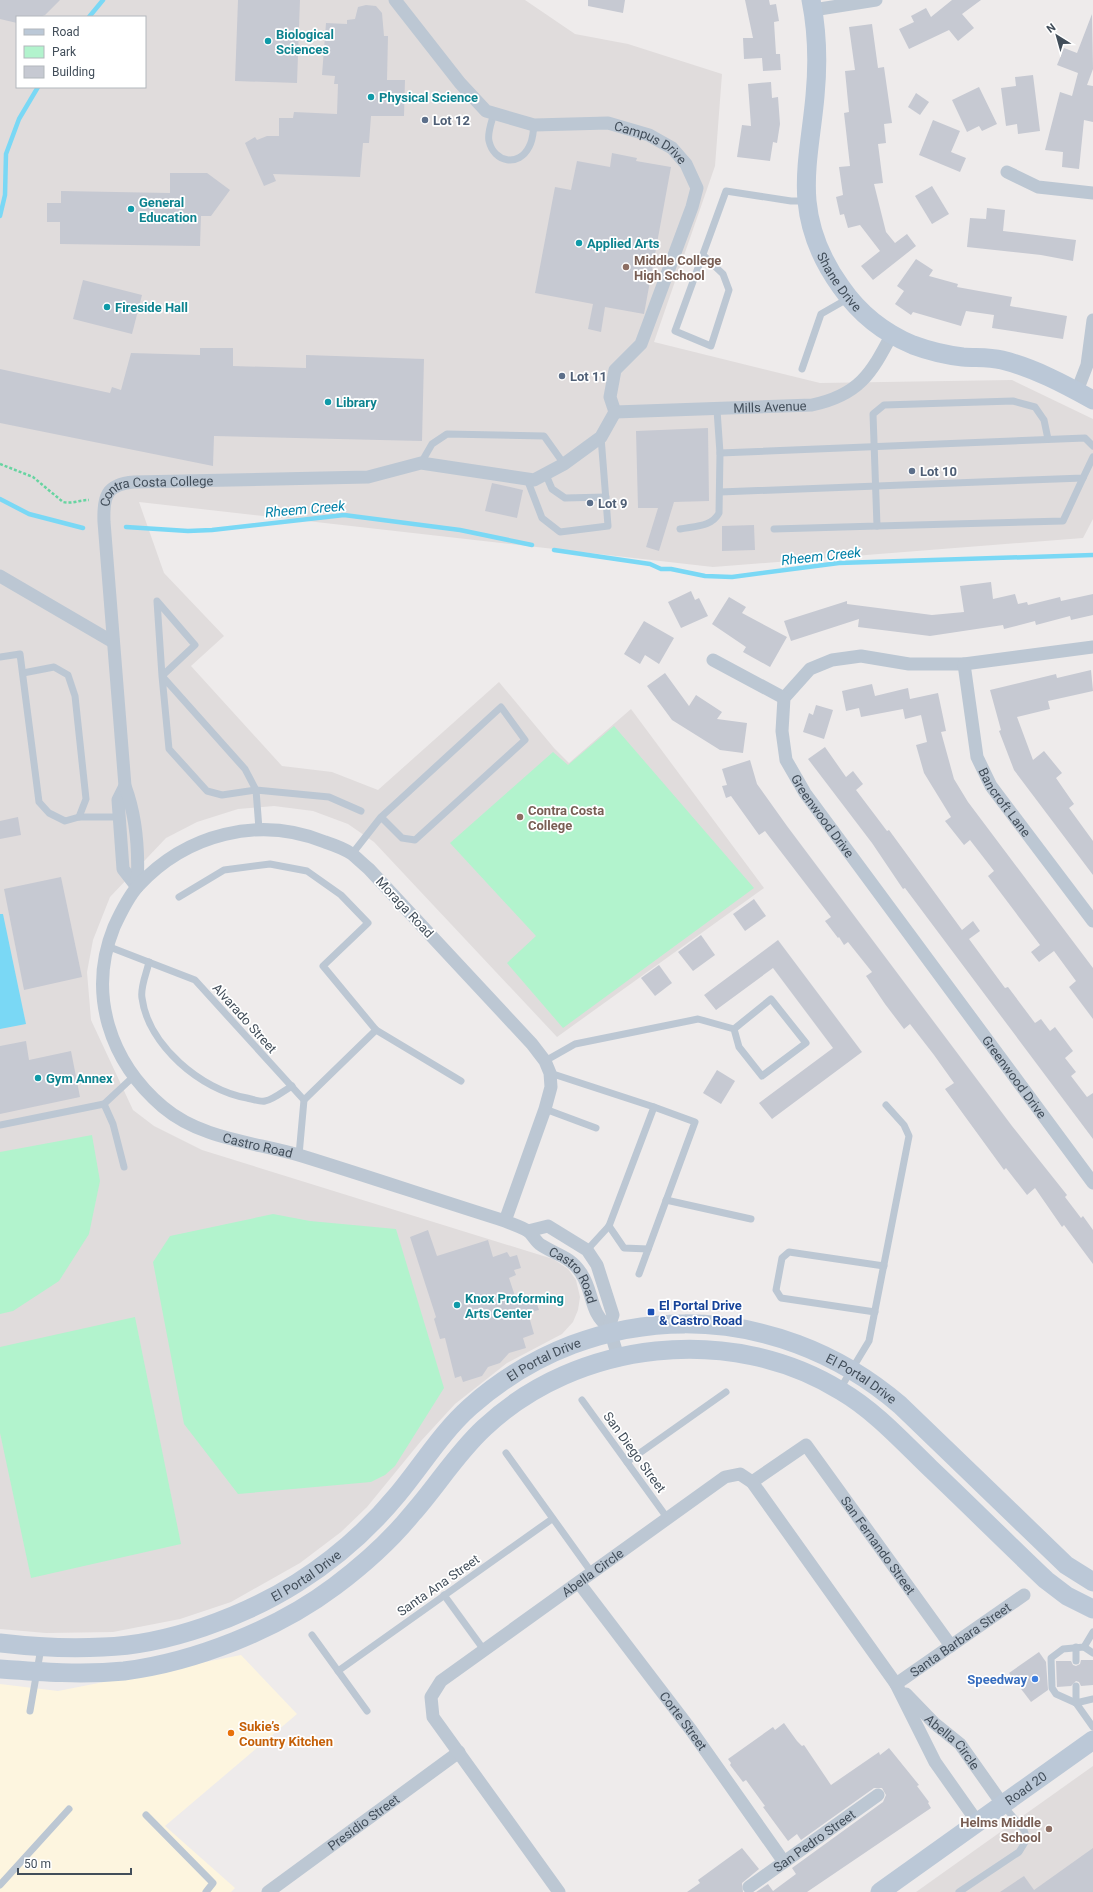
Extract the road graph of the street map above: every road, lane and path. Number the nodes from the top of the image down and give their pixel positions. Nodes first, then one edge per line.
1 (395, 0) edge
2 (876, 0) edge
3 (812, 5) edge
4 (494, 113) junction
5 (534, 125) junction
6 (1007, 172) dead end
7 (1093, 193) edge
8 (807, 201) junction
9 (703, 255) junction
10 (849, 298) junction
11 (1093, 320) edge
12 (892, 334) junction
13 (802, 369) dead end
14 (1085, 396) edge
15 (717, 410) junction
16 (615, 412) junction
17 (601, 437) junction
18 (1048, 439) junction
19 (873, 446) junction
20 (1093, 446) edge
21 (720, 453) junction
22 (1093, 457) edge
23 (0, 464) edge
24 (420, 464) junction
25 (564, 464) junction
26 (546, 475) junction
27 (1083, 478) junction
28 (527, 479) junction
29 (875, 487) junction
30 (720, 492) junction
31 (606, 497) junction
32 (90, 500) dead end
33 (877, 526) junction
34 (680, 529) dead end
35 (774, 529) dead end
36 (0, 576) edge
37 (113, 642) junction
38 (1093, 646) edge
39 (0, 657) edge
40 (713, 660) dead end
41 (964, 664) junction
42 (23, 673) junction
43 (162, 676) junction
44 (784, 698) junction
45 (125, 786) junction
46 (256, 790) junction
47 (362, 811) dead end
48 (79, 817) junction
49 (119, 817) junction
50 (380, 817) junction
51 (259, 829) junction
52 (352, 854) junction
53 (137, 887) junction
54 (179, 897) dead end
55 (1093, 921) edge
56 (107, 946) junction
57 (149, 962) junction
58 (734, 1029) junction
59 (376, 1030) junction
60 (548, 1067) junction
61 (133, 1077) junction
62 (461, 1081) dead end
63 (292, 1086) junction
64 (304, 1100) junction
65 (104, 1104) junction
66 (886, 1105) dead end
67 (654, 1107) junction
68 (545, 1109) junction
69 (0, 1125) edge
70 (596, 1128) dead end
71 (299, 1155) junction
72 (124, 1167) dead end
73 (1093, 1183) edge
74 (666, 1200) junction
75 (751, 1219) dead end
76 (505, 1222) junction
77 (609, 1226) junction
78 (528, 1231) junction
79 (648, 1249) junction
80 (587, 1250) junction
81 (884, 1266) junction
82 (639, 1274) dead end
83 (875, 1312) junction
84 (610, 1330) junction
85 (618, 1357) junction
86 (853, 1369) junction
87 (839, 1390) junction
88 (726, 1392) dead end
89 (582, 1400) dead end
90 (506, 1453) dead end
91 (627, 1462) junction
92 (752, 1482) junction
93 (552, 1519) junction
94 (668, 1519) junction
95 (592, 1573) junction
96 (1093, 1582) edge
97 (579, 1583) junction
98 (1024, 1595) dead end
99 (444, 1596) junction
100 (1093, 1609) edge
101 (1093, 1632) edge
102 (312, 1635) dead end
103 (0, 1643) edge
104 (952, 1646) junction
105 (40, 1647) junction
106 (1076, 1647) junction
107 (1084, 1647) junction
108 (484, 1650) junction
109 (1093, 1653) edge
110 (1076, 1661) dead end
111 (0, 1668) edge
112 (37, 1671) junction
113 (338, 1671) junction
114 (896, 1684) junction
115 (1076, 1686) dead end
116 (1093, 1699) edge
117 (1076, 1703) junction
118 (30, 1711) dead end
119 (366, 1711) dead end
120 (1093, 1727) edge
121 (1093, 1740) edge
122 (459, 1752) junction
123 (878, 1794) dead end
124 (1003, 1805) junction
125 (69, 1809) dead end
126 (146, 1815) dead end
127 (978, 1823) junction
128 (784, 1862) junction
129 (0, 1885) edge
130 (749, 1887) dead end
131 (206, 1892) edge
132 (268, 1892) edge
133 (559, 1892) edge
134 (880, 1892) edge
135 (959, 1892) edge

1 - 4 street, Campus Drive
2 - 3 street
3 - 8 main road, Shane Drive
4 - 5 street, Campus Drive
4 - 5 lane
5 - 16 street, Campus Drive
6 - 7 street
8 - 9 lane
8 - 10 main road, Shane Drive
9 - 9 lane
10 - 12 main road, Shane Drive
10 - 13 lane
11 - 14 street
12 - 14 main road, Shane Drive
12 - 15 street, Mills Avenue
15 - 16 street, Mills Avenue
15 - 21 lane
16 - 17 street
17 - 25 street
17 - 31 lane
18 - 19 lane
18 - 19 lane
18 - 20 lane
19 - 21 lane
19 - 29 lane
21 - 30 lane
22 - 27 lane
23 - 32 path
24 - 25 lane
24 - 28 street
24 - 37 street, Contra Costa College
25 - 26 street
26 - 28 street
26 - 31 lane
27 - 29 lane
27 - 33 lane
28 - 31 lane
29 - 30 lane
29 - 33 lane
30 - 34 lane
33 - 35 lane
36 - 37 street
37 - 45 street, Contra Costa College
38 - 41 street
39 - 42 lane
40 - 44 street
41 - 44 street
41 - 55 street, Bancroft Lane
42 - 48 lane
42 - 48 lane
43 - 43 lane
43 - 46 lane
43 - 46 lane
44 - 73 street, Greenwood Drive
45 - 49 street, Contra Costa College
45 - 53 street, Contra Costa College
46 - 47 lane
46 - 51 lane
48 - 49 lane
49 - 53 street, Contra Costa College
50 - 50 lane
50 - 52 lane
51 - 52 street, Moraga Road
51 - 53 street, Moraga Road
52 - 60 street, Moraga Road
53 - 56 street, Moraga Road
54 - 59 lane
56 - 57 lane, Alvarado Street
56 - 61 street, Castro Road
57 - 63 lane, Alvarado Street
57 - 63 lane
58 - 58 lane
58 - 60 lane
59 - 62 lane
59 - 64 lane
60 - 67 lane
60 - 68 street
61 - 65 lane
61 - 71 street, Castro Road
63 - 64 lane, Alvarado Street
64 - 71 lane
65 - 69 lane
65 - 72 lane
66 - 81 lane
67 - 74 lane
67 - 77 lane
68 - 70 lane
68 - 76 street
71 - 76 street, Castro Road
74 - 75 lane
74 - 79 lane
76 - 78 street, Castro Road
77 - 79 lane
77 - 80 lane
78 - 80 street, Castro Road
78 - 84 street, Castro Road
79 - 82 lane
80 - 84 street, Castro Road
81 - 83 lane
81 - 83 lane
83 - 86 lane
84 - 85 street, Castro Road
84 - 86 main road, El Portal Drive
84 - 105 main road, El Portal Drive
85 - 87 main road, El Portal Drive
85 - 112 main road, El Portal Drive
86 - 87 lane
86 - 96 main road, El Portal Drive
87 - 100 main road, El Portal Drive
88 - 91 lane
89 - 91 lane, San Diego Street
90 - 93 lane
91 - 94 lane, San Diego Street
92 - 94 street, Abella Circle
92 - 104 street, San Fernando Street
92 - 114 street, Abella Circle
93 - 95 lane
93 - 99 lane, Santa Ana Street
94 - 95 street, Abella Circle
95 - 97 street, Abella Circle
97 - 108 street, Abella Circle
97 - 128 street, Corte Street
98 - 104 street, Santa Barbara Street
99 - 108 lane
99 - 113 lane, Santa Ana Street
101 - 107 lane
102 - 113 lane
103 - 105 main road, El Portal Drive
104 - 114 street, Santa Barbara Street
105 - 112 lane
106 - 107 lane
106 - 110 lane
106 - 117 lane
107 - 109 lane
108 - 122 street, Abella Circle
111 - 112 main road, El Portal Drive
112 - 118 lane
113 - 119 lane
114 - 124 street, Abella Circle
114 - 127 street, Abella Circle
115 - 117 lane
116 - 117 lane
117 - 120 lane
121 - 124 main road, Road 20
122 - 132 street, Presidio Street
122 - 133 street, Abella Circle
123 - 128 street, San Pedro Street
124 - 127 main road, Road 20
124 - 135 lane
125 - 129 lane
126 - 131 lane
127 - 134 main road, Road 20
128 - 130 street, San Pedro Street

